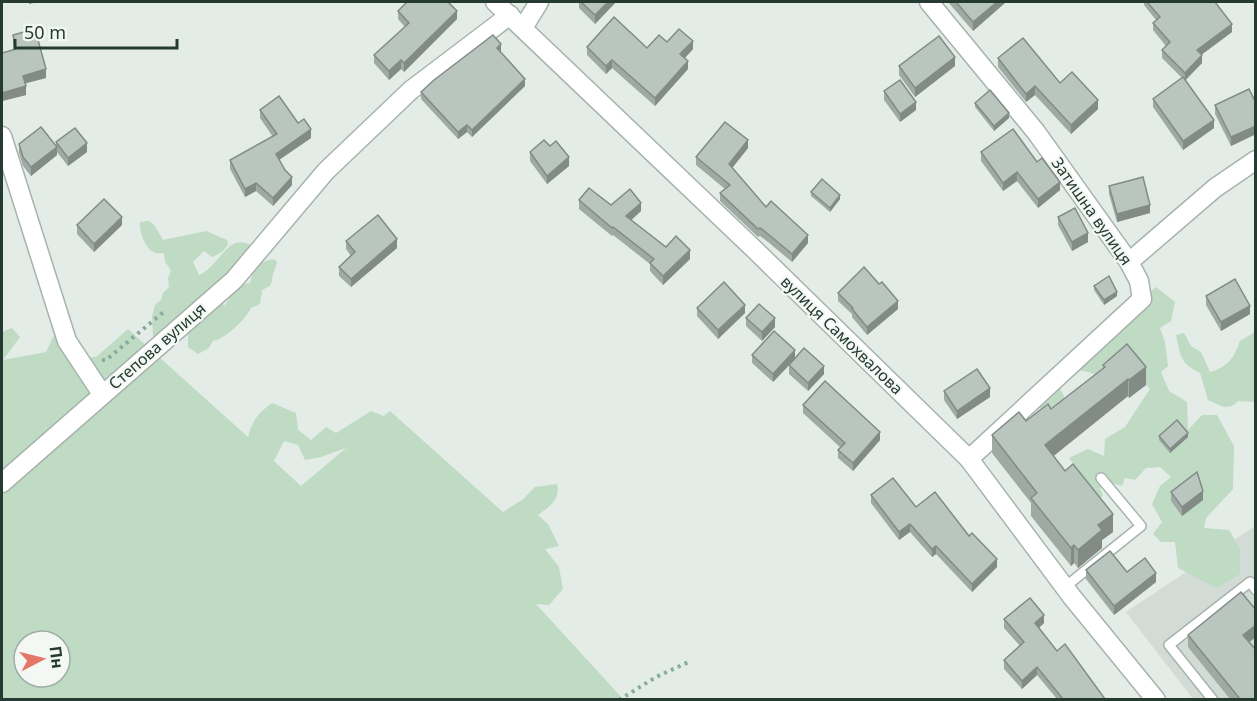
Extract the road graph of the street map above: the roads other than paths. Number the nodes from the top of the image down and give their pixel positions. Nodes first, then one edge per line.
1 (495, 2) edge
2 (539, 2) edge
3 (929, 2) edge
4 (516, 21) junction
5 (2, 136) edge
6 (1256, 160) edge
7 (1129, 262) junction
8 (102, 394) junction
9 (969, 459) junction
10 (1101, 478) dead end
11 (2, 483) edge
12 (1065, 587) junction
13 (1256, 590) edge
14 (1156, 699) edge
15 (1213, 699) edge

1 - 4 street, вулиця Самохвалова
2 - 4 street
3 - 7 street, Затишна вулиця
4 - 8 street, Степова вулиця
4 - 9 street, вулиця Самохвалова
5 - 8 street, Степова вулиця
6 - 7 street
7 - 9 street, Затишна вулиця
8 - 11 street
9 - 12 street, вулиця Самохвалова
10 - 12 lane
12 - 14 street, вулиця Самохвалова
13 - 15 lane

